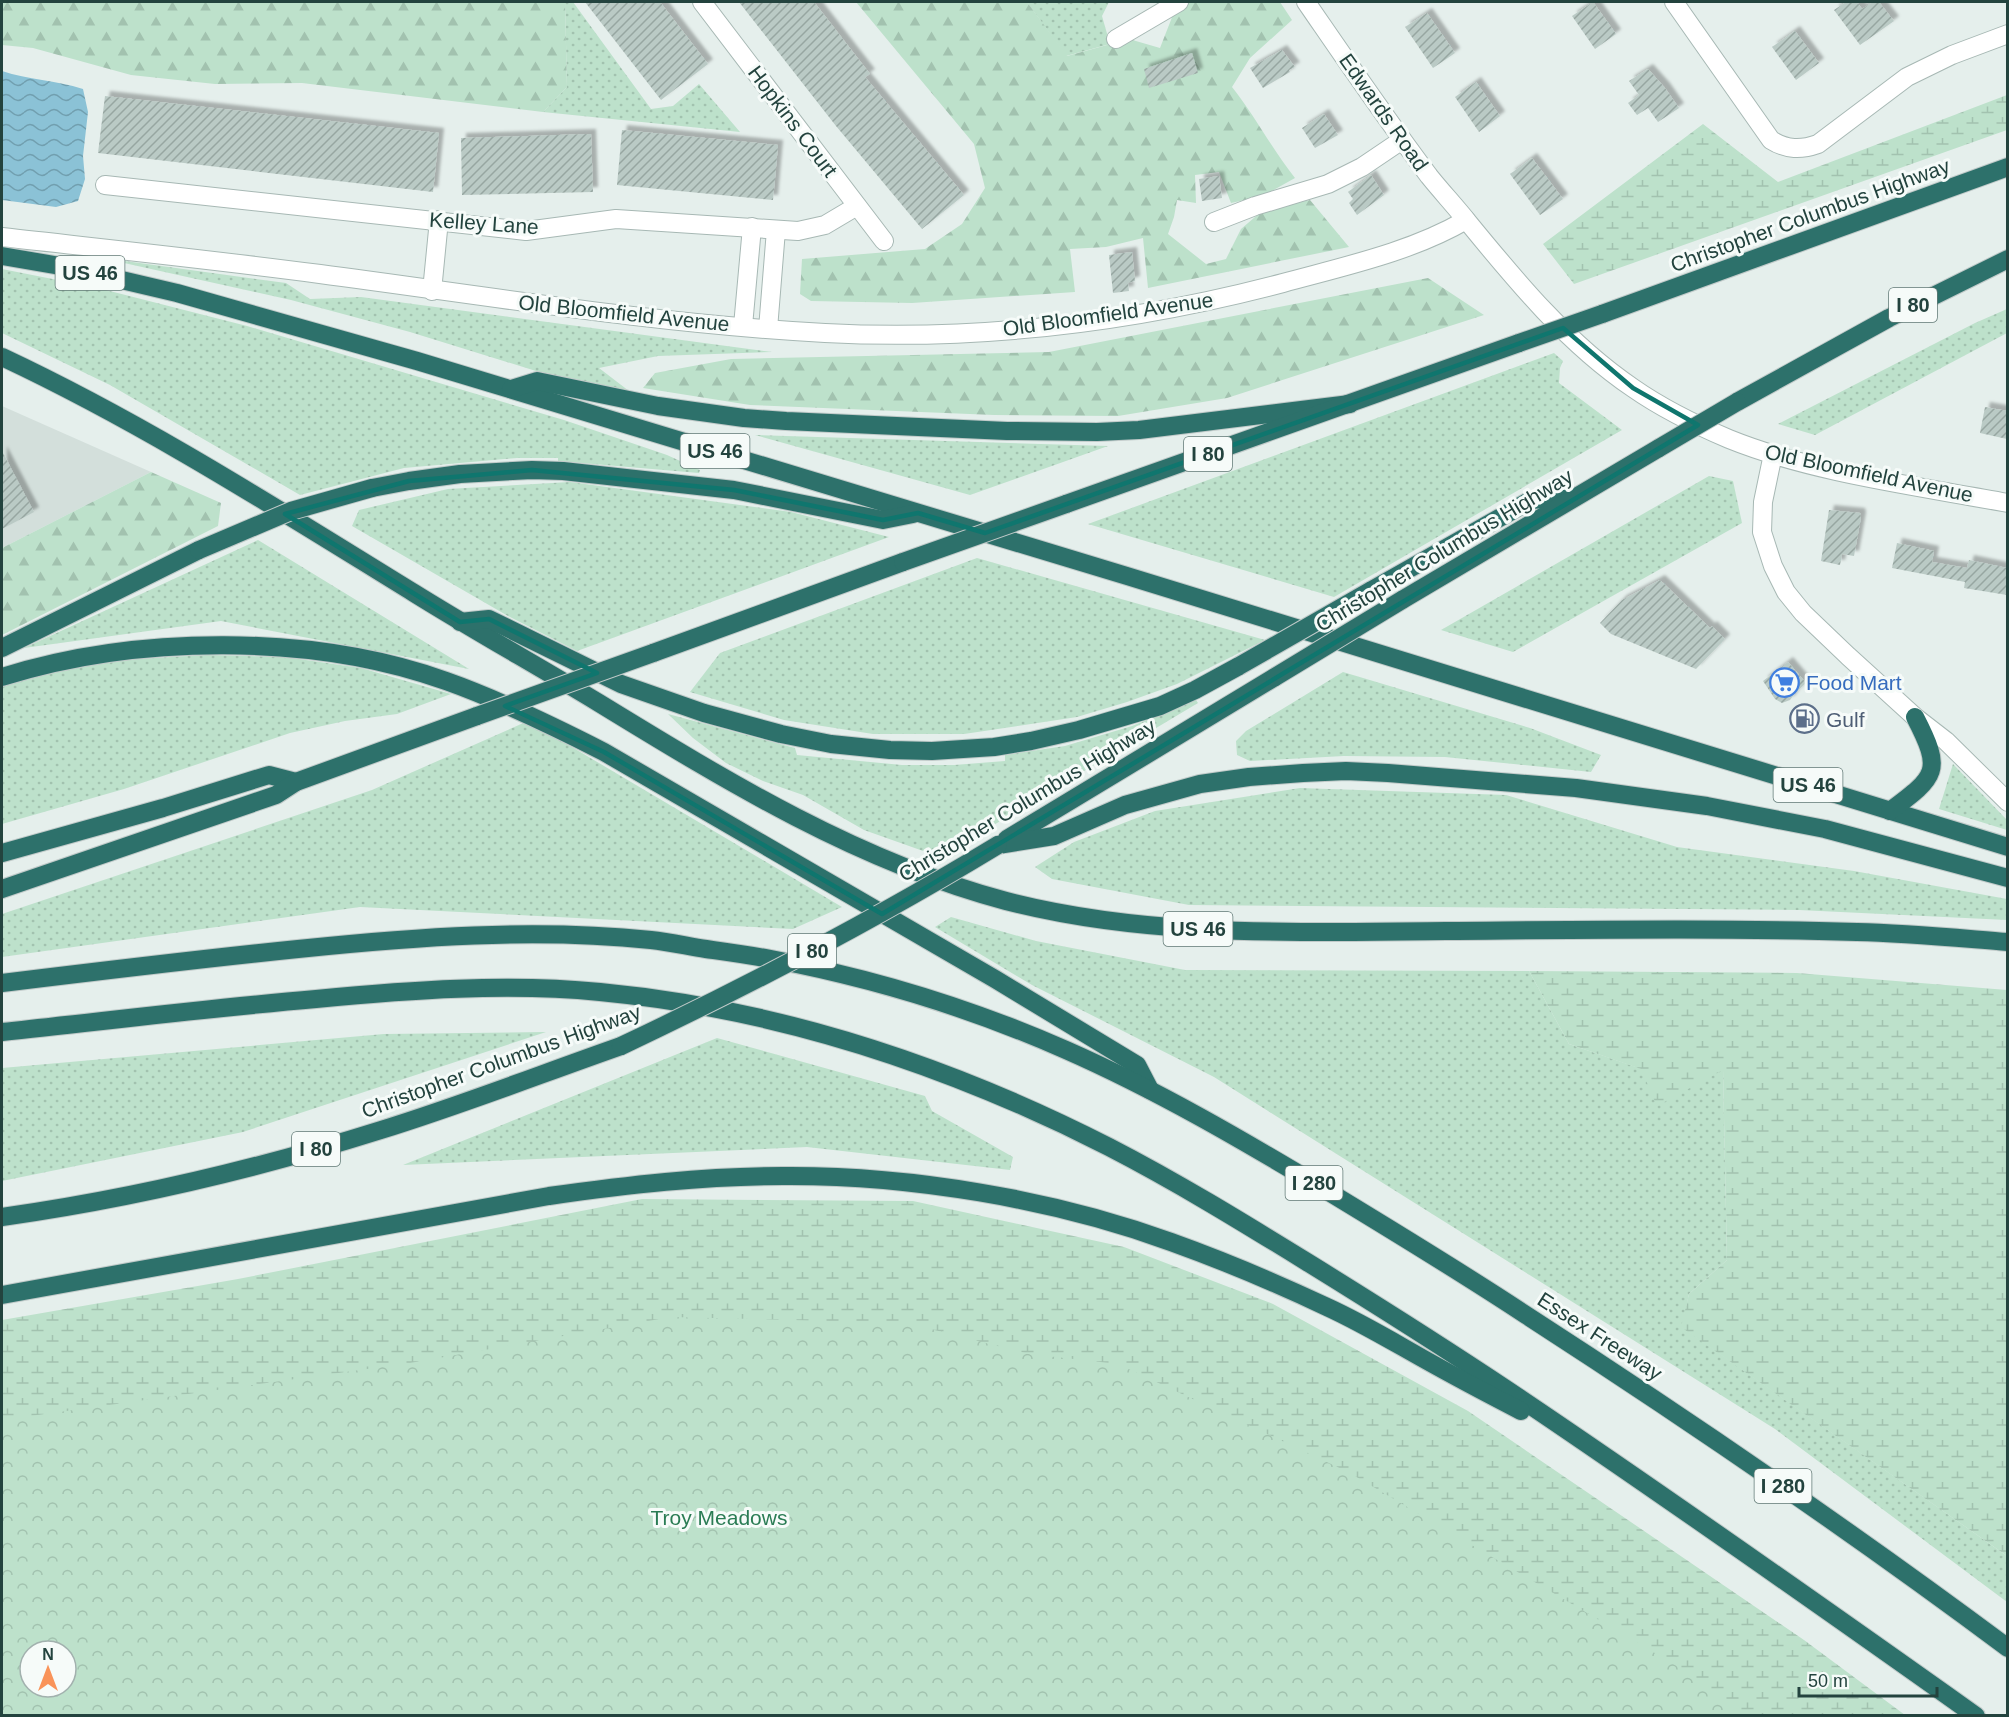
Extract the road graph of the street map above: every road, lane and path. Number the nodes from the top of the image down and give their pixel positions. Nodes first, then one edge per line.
1 (702, 2) edge
2 (1179, 2) edge
3 (1306, 2) edge
4 (1674, 2) edge
5 (2007, 34) edge
6 (1116, 39) dead end
7 (1402, 140) junction
8 (2007, 167) edge
9 (105, 185) dead end
10 (857, 206) junction
11 (439, 220) junction
12 (1466, 220) junction
13 (1214, 222) dead end
14 (752, 227) junction
15 (776, 230) junction
16 (2, 237) edge
17 (884, 241) dead end
18 (2, 256) edge
19 (2007, 259) edge
20 (432, 291) junction
21 (743, 326) junction
22 (768, 329) junction
23 (2, 357) edge
24 (512, 389) junction
25 (1350, 404) junction
26 (1773, 454) junction
27 (1576, 497) junction
28 (2007, 503) edge
29 (918, 513) junction
30 (460, 622) junction
31 (2, 648) edge
32 (2, 677) edge
33 (1915, 717) junction
34 (296, 782) junction
35 (2007, 802) edge
36 (1890, 811) junction
37 (998, 845) junction
38 (2007, 847) edge
39 (2, 853) edge
40 (2007, 878) edge
41 (2, 889) edge
42 (2007, 942) edge
43 (2, 983) edge
44 (2, 1032) edge
45 (1150, 1090) junction
46 (2, 1217) edge
47 (2, 1295) edge
48 (1595, 1448) junction
49 (2007, 1648) edge
50 (1976, 1716) edge

1 - 10 street, Hopkins Court
2 - 6 street
3 - 7 street, Edwards Road
4 - 5 street
7 - 12 street, Edwards Road
7 - 13 street
8 - 25 highway, Christopher Columbus Highway / I 80, bridge
9 - 11 street, Kelley Lane
10 - 15 street, Kelley Lane
10 - 17 street, Hopkins Court
11 - 14 street, Kelley Lane
11 - 20 street
12 - 22 street, Old Bloomfield Avenue
12 - 26 street, Old Bloomfield Avenue
14 - 15 street, Kelley Lane
14 - 21 street
15 - 22 street
16 - 20 street, Old Bloomfield Avenue
18 - 24 highway, US 46
19 - 27 highway, Christopher Columbus Highway / I 80, bridge
20 - 21 street, Old Bloomfield Avenue
21 - 22 street, Old Bloomfield Avenue
23 - 30 highway, US 46
24 - 25 highway
24 - 29 highway, US 46
25 - 34 highway, Christopher Columbus Highway / I 80, bridge
26 - 28 street, Old Bloomfield Avenue
26 - 33 street
27 - 30 highway, bridge
27 - 37 highway, Christopher Columbus Highway / I 80, bridge
29 - 31 highway, bridge
29 - 36 highway, US 46
30 - 42 highway, US 46
32 - 45 highway
33 - 35 street
33 - 36 highway
34 - 39 highway
34 - 41 highway, Christopher Columbus Highway / I 80
36 - 38 highway, US 46
37 - 40 highway
37 - 46 highway, Christopher Columbus Highway / I 80, bridge
43 - 45 highway, Essex Freeway
44 - 48 highway
45 - 49 highway, Essex Freeway / I 280
47 - 48 highway
48 - 50 highway

